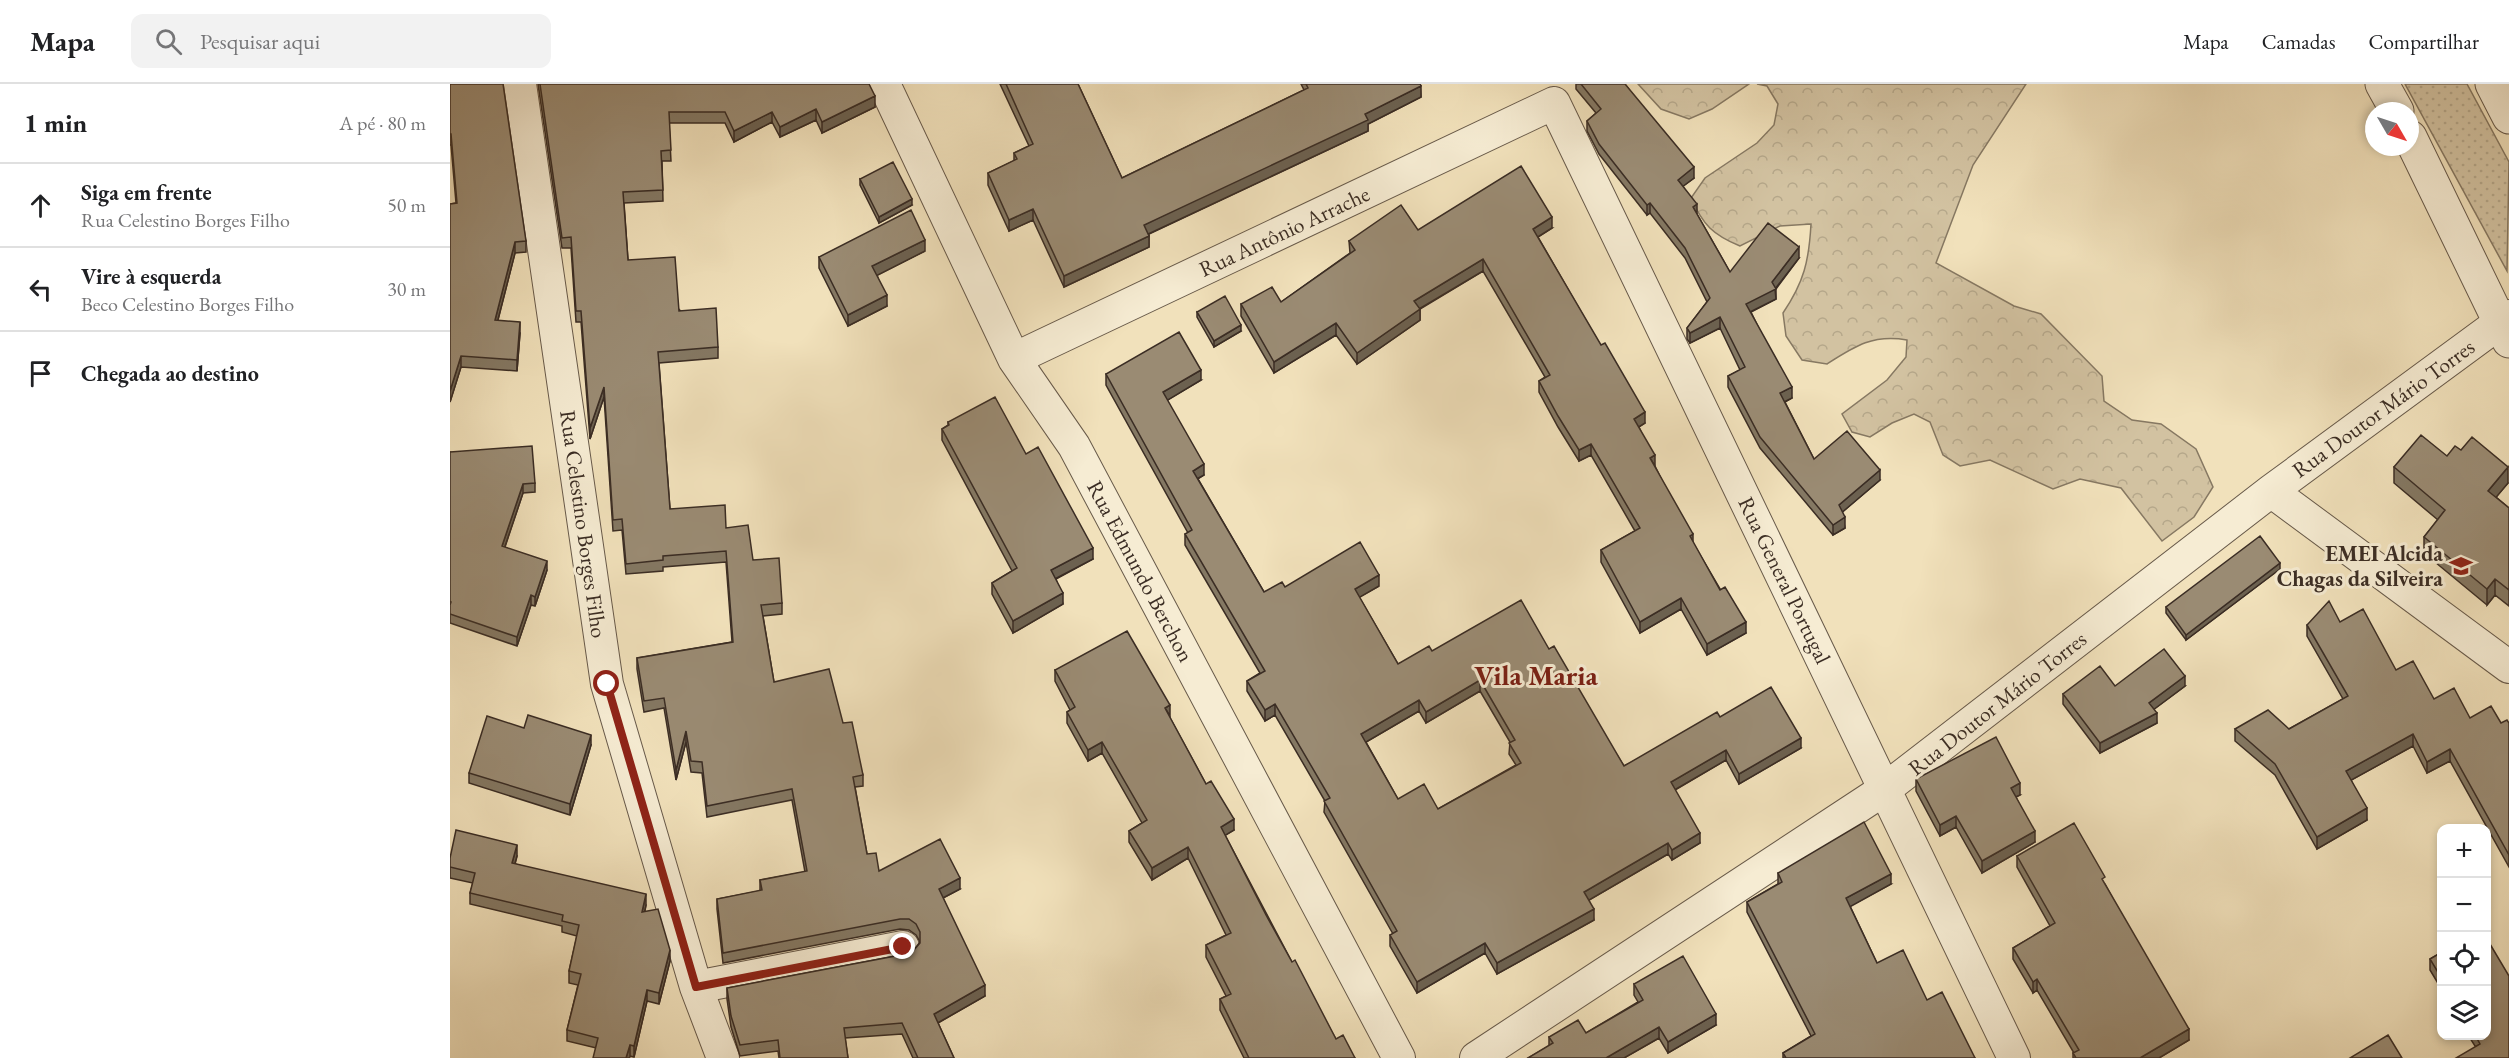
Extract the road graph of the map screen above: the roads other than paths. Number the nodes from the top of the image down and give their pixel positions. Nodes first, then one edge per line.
1 (520, 84) edge
2 (884, 84) edge
3 (2382, 84) edge
4 (2492, 84) edge
5 (1556, 93) edge
6 (2392, 102) edge
7 (2509, 117) edge
8 (2419, 155) edge
9 (2506, 327) edge
10 (1014, 359) junction
11 (2271, 491) junction
12 (2509, 667) edge
13 (1885, 789) junction
14 (903, 947) dead end
15 (696, 987) junction
16 (723, 1058) edge
17 (1399, 1058) edge
18 (1476, 1058) edge
19 (2014, 1058) edge

1 - 15 street, Rua Celestino Borges Filho
2 - 10 street, Rua Edmundo Berchon
3 - 6 street
4 - 7 street
5 - 10 street, Rua Antônio Arrache
5 - 13 street, Rua General Portugal
8 - 9 street
9 - 11 street, Rua Doutor Mário Torres
10 - 17 street, Rua Edmundo Berchon
11 - 12 street
11 - 13 street, Rua Doutor Mário Torres
13 - 18 street, Rua Doutor Mário Torres
13 - 19 street, Rua General Portugal
14 - 15 street
15 - 16 street, Rua Celestino Borges Filho

